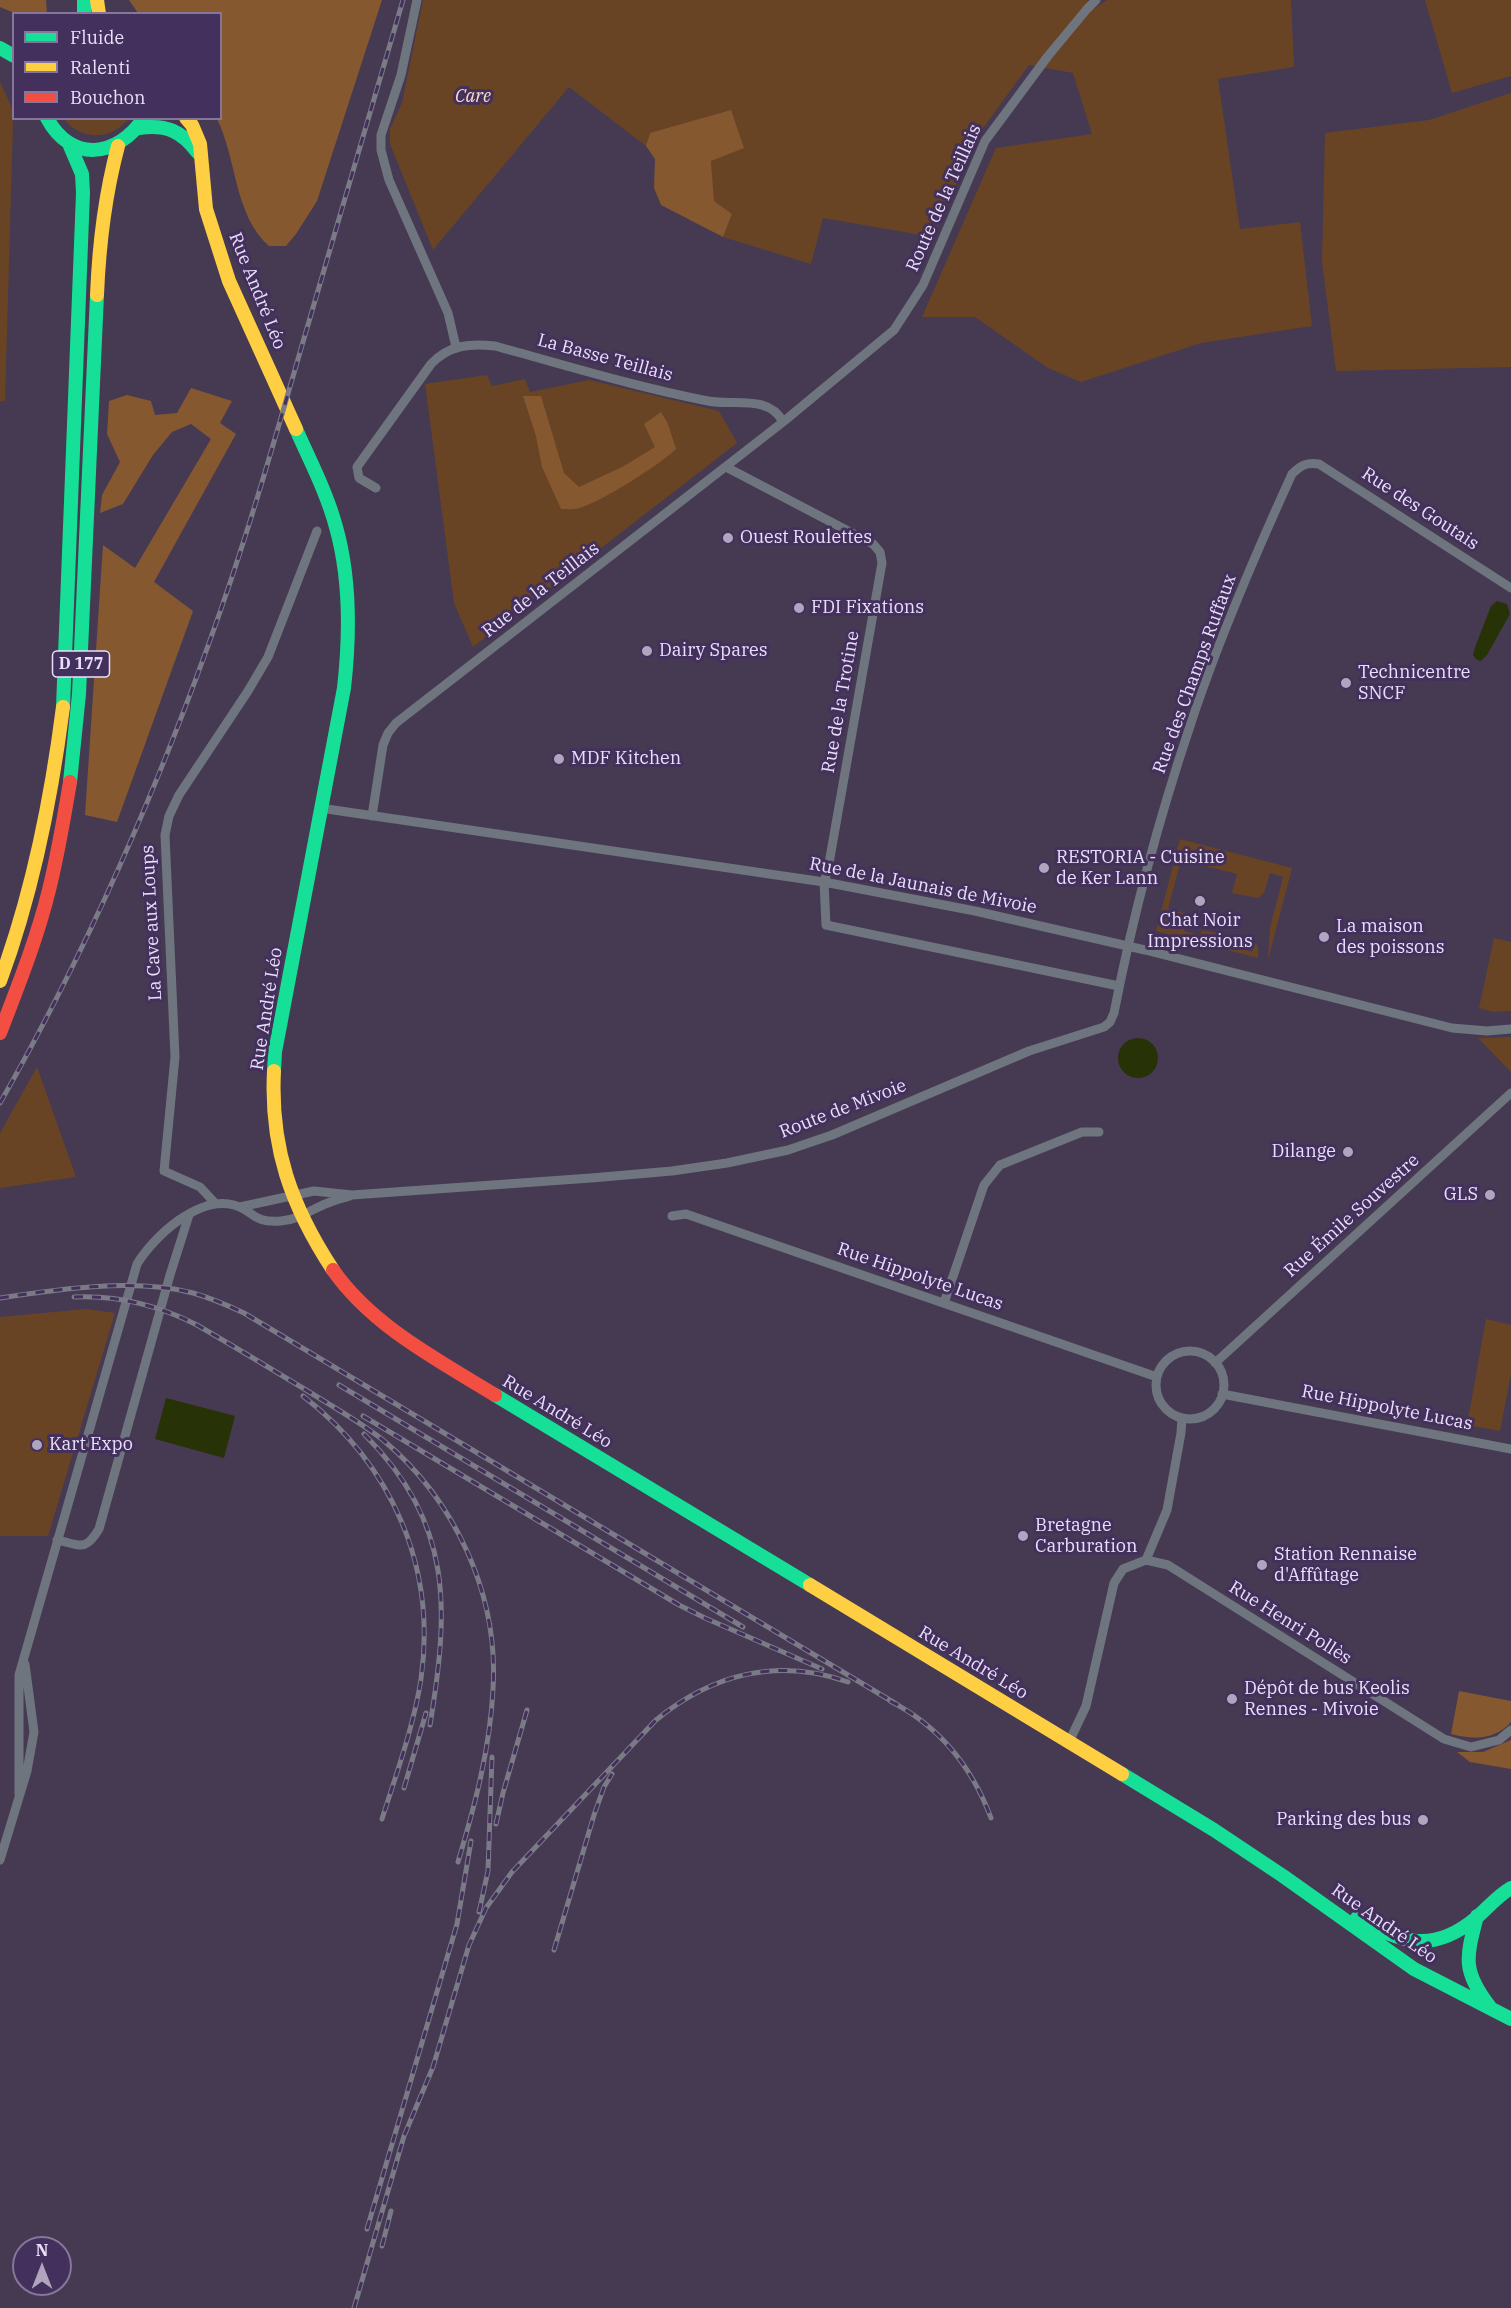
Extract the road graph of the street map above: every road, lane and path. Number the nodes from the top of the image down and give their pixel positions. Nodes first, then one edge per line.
1 (417, 0) edge
2 (1096, 0) edge
3 (48, 120) edge
4 (188, 120) edge
5 (142, 123) edge
6 (70, 146) junction
7 (118, 146) junction
8 (200, 156) junction
9 (456, 347) junction
10 (783, 422) junction
11 (1309, 462) joint
12 (726, 467) junction
13 (376, 488) dead end
14 (317, 531) dead end
15 (1511, 588) edge
16 (320, 808) junction
17 (372, 816) junction
18 (824, 882) junction
19 (1128, 946) junction
20 (1, 978) edge
21 (1119, 986) junction
22 (1511, 1029) edge
23 (0, 1033) edge
24 (1511, 1093) edge
25 (1099, 1132) dead end
26 (352, 1195) junction
27 (291, 1196) junction
28 (214, 1203) junction
29 (240, 1207) junction
30 (189, 1215) junction
31 (302, 1216) junction
32 (672, 1216) dead end
33 (944, 1303) junction
34 (1215, 1363) junction
35 (1156, 1377) junction
36 (1222, 1394) junction
37 (1182, 1418) junction
38 (1511, 1449) edge
39 (57, 1540) junction
40 (1146, 1560) junction
41 (24, 1652) junction
42 (1511, 1730) edge
43 (1069, 1742) junction
44 (19, 1794) junction
45 (0, 1860) edge
46 (1511, 1888) edge
47 (1333, 1910) junction
48 (1477, 1916) junction
49 (1492, 2010) junction
50 (1511, 2019) edge

1 - 9 street
2 - 10 street, Route de la Teillais
3 - 6 main road
4 - 8 main road, Rue André Léo
5 - 7 main road
5 - 8 main road
6 - 7 main road
6 - 20 main road, D 177
7 - 23 main road, D 177
8 - 16 main road, Rue André Léo
9 - 10 street, La Basse Teillais
9 - 13 street, La Basse Teillais
10 - 12 street, Rue de la Teillais
11 - 15 street, Rue des Goutais
11 - 19 street, Rue des Champs Ruffaux
12 - 17 street, Rue de la Teillais
12 - 18 street, Rue de la Trotine
14 - 28 street, La Cave aux Loups
16 - 17 street, Rue de la Jaunais de Mivoie
16 - 27 main road, Rue André Léo
17 - 18 street, Rue de la Jaunais de Mivoie
18 - 19 street, Rue de la Jaunais de Mivoie
18 - 21 street, Rue de la Trotine
19 - 21 street, Route de Mivoie
19 - 22 street, Rue de la Jaunais de Mivoie
21 - 26 street, Route de Mivoie
24 - 34 street, Rue Émile Souvestre
25 - 33 street
26 - 27 street, Route de Mivoie
26 - 31 street, Route de Mivoie
27 - 29 street, Route de Mivoie
27 - 31 main road, Rue André Léo
28 - 29 street
28 - 30 street
29 - 31 street, Route de Mivoie
30 - 39 street
30 - 39 street
31 - 43 main road, Rue André Léo
32 - 33 street, Rue Hippolyte Lucas
33 - 35 street, Rue Hippolyte Lucas
34 - 35 street
34 - 36 street
35 - 37 street
36 - 37 street
36 - 38 street, Rue Hippolyte Lucas
37 - 40 street
39 - 41 street
40 - 42 street, Rue Henri Pollès
40 - 43 street
41 - 44 street
41 - 44 street
43 - 47 main road, Rue André Léo
44 - 45 street
46 - 48 main road
47 - 48 main road
47 - 49 main road, Rue André Léo
48 - 49 main road
49 - 50 main road, Rue André Léo

